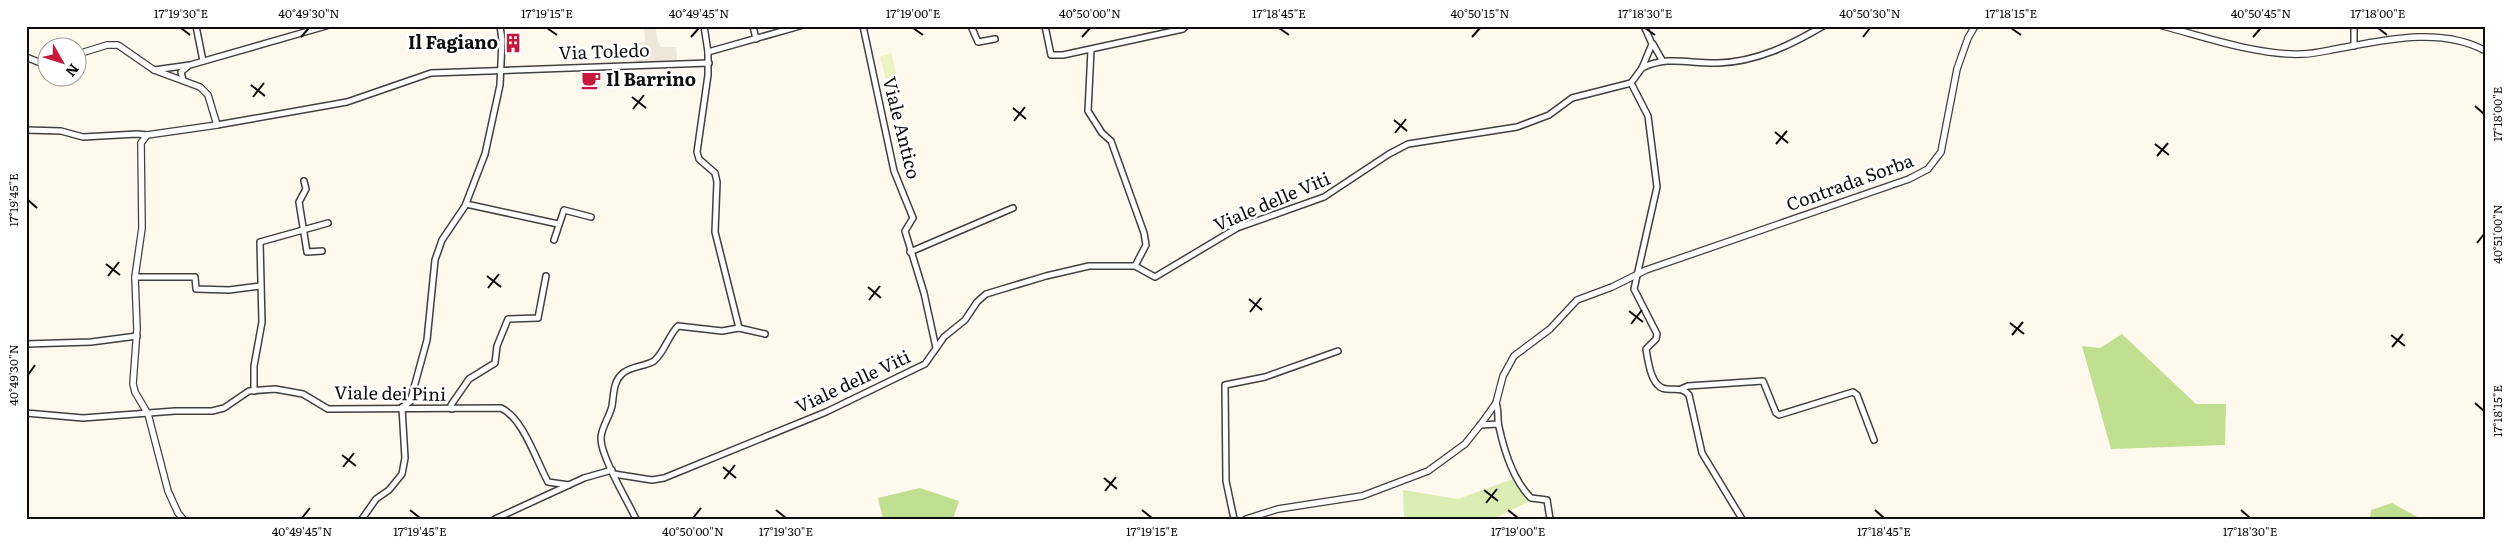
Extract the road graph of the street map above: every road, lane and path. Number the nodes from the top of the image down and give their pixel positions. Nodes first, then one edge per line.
1 (196, 26) edge
2 (326, 26) edge
3 (500, 26) edge
4 (704, 26) edge
5 (753, 26) edge
6 (800, 26) edge
7 (864, 26) edge
8 (971, 26) edge
9 (1045, 26) edge
10 (1186, 26) edge
11 (1823, 26) edge
12 (1976, 26) edge
13 (2163, 26) edge
14 (2354, 26) edge
15 (1647, 28) edge
16 (756, 38) junction
17 (995, 39) dead end
18 (1652, 44) junction
19 (2354, 46) junction
20 (1091, 50) junction
21 (88, 51) edge
22 (2486, 51) edge
23 (708, 52) junction
24 (26, 57) edge
25 (1662, 60) junction
26 (203, 61) junction
27 (38, 62) edge
28 (709, 63) junction
29 (190, 65) junction
30 (174, 68) junction
31 (1642, 68) junction
32 (183, 69) junction
33 (154, 70) junction
34 (501, 71) junction
35 (169, 76) junction
36 (182, 80) junction
37 (1631, 83) junction
38 (216, 125) junction
39 (26, 130) edge
40 (146, 135) junction
41 (304, 181) dead end
42 (466, 204) junction
43 (1013, 208) dead end
44 (591, 217) dead end
45 (328, 224) dead end
46 (558, 224) junction
47 (304, 230) junction
48 (554, 240) dead end
49 (322, 252) dead end
50 (910, 252) junction
51 (1135, 266) junction
52 (1637, 274) junction
53 (546, 276) dead end
54 (135, 277) junction
55 (260, 286) junction
56 (739, 328) junction
57 (765, 334) dead end
58 (137, 336) junction
59 (26, 344) edge
60 (936, 348) junction
61 (1338, 351) dead end
62 (1681, 389) junction
63 (254, 391) junction
64 (1496, 403) junction
65 (402, 408) junction
66 (452, 409) junction
67 (26, 414) edge
68 (148, 414) junction
69 (1498, 424) junction
70 (1480, 425) junction
71 (1874, 440) dead end
72 (613, 472) junction
73 (569, 485) junction
74 (183, 519) edge
75 (362, 519) edge
76 (495, 519) edge
77 (636, 519) edge
78 (1234, 519) edge
79 (1246, 519) edge
80 (1550, 519) edge
81 (1742, 519) edge

1 - 26 street
2 - 26 street
3 - 34 street
4 - 23 street
5 - 16 street
6 - 16 street
7 - 50 street, Viale Antico
8 - 17 street
9 - 20 street
10 - 20 street
11 - 25 street
12 - 52 street, Contrada Sorba
13 - 19 street
14 - 19 street
15 - 18 street
16 - 23 street
18 - 25 street
18 - 31 street
19 - 22 street
20 - 51 street
21 - 33 street
23 - 28 street
24 - 27 street
25 - 31 street
26 - 29 street
28 - 34 street, Via Toledo
28 - 56 street
29 - 30 street
29 - 32 street
30 - 33 street
30 - 35 street
31 - 37 street
32 - 35 street
32 - 36 street
33 - 35 street
34 - 38 street, Via Toledo
34 - 42 street
35 - 36 street
36 - 38 street
37 - 51 street, Viale delle Viti
37 - 52 street
38 - 40 street
39 - 40 street
40 - 54 street
41 - 47 street
42 - 46 street
42 - 65 street
43 - 50 street
44 - 46 street
45 - 47 street
46 - 48 street
47 - 49 street
47 - 55 street
50 - 60 street, Viale Antico
51 - 60 street, Viale delle Viti
52 - 62 street
52 - 64 street, Contrada Sorba
53 - 66 street
54 - 55 street
54 - 58 street
55 - 63 street
56 - 57 street
56 - 72 street
58 - 59 street
58 - 68 street
60 - 72 street, Viale delle Viti
61 - 78 street
62 - 71 street
62 - 81 street
63 - 65 street, Viale dei Pini
63 - 68 street, Viale dei Pini
64 - 69 street
64 - 70 street
65 - 66 street, Viale dei Pini
65 - 75 street
66 - 73 street, Viale dei Pini
67 - 68 street, Viale dei Pini
68 - 74 street
69 - 70 street
69 - 80 street
70 - 79 street
72 - 73 street
72 - 77 street
73 - 76 street

